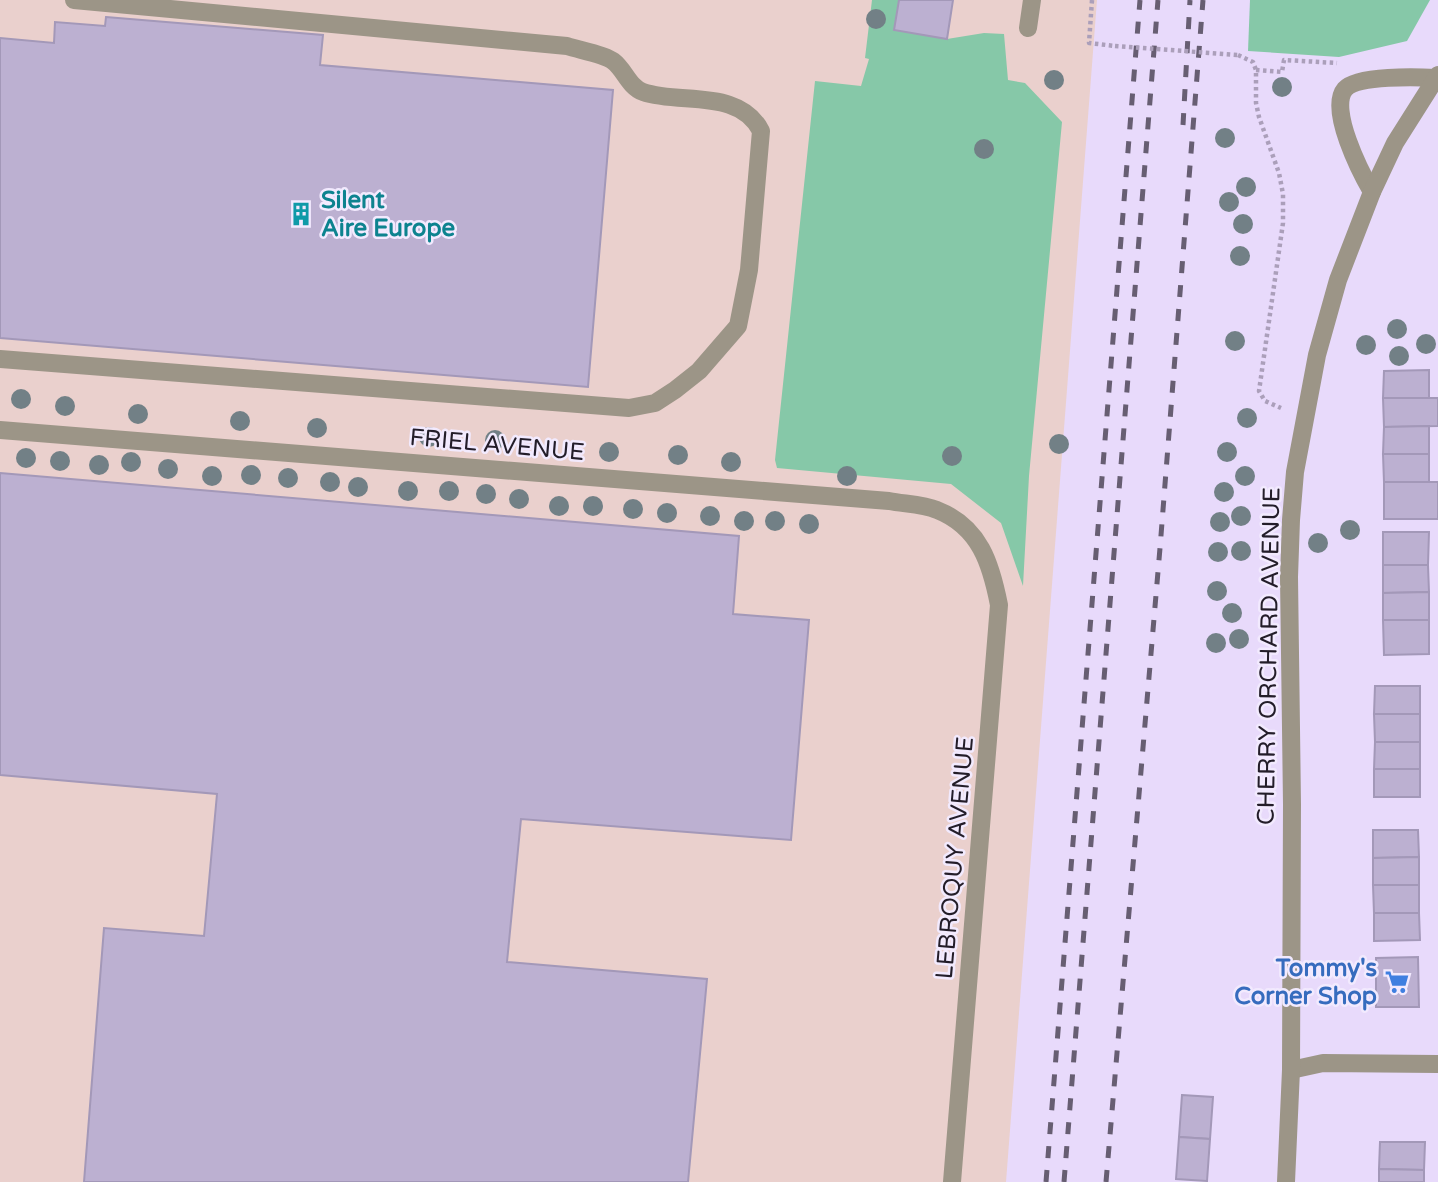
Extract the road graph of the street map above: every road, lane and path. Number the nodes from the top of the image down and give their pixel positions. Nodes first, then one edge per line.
1 (74, 0) edge
2 (1032, 0) edge
3 (1092, 0) edge
4 (1028, 28) dead end
5 (1304, 61) dead end
6 (1256, 70) junction
7 (1437, 76) edge
8 (1371, 192) junction
9 (0, 359) edge
10 (1304, 419) junction
11 (0, 430) edge
12 (979, 542) joint
13 (1438, 1064) edge
14 (1291, 1070) junction
15 (952, 1182) edge
16 (1286, 1182) edge

1 - 9 street
2 - 4 street
3 - 6 path, bridge
5 - 6 path
6 - 10 path
7 - 8 street, CHERRY ORCHARD AVENUE
7 - 8 street
8 - 10 street, CHERRY ORCHARD AVENUE
10 - 14 street, CHERRY ORCHARD AVENUE
11 - 12 street, FRIEL AVENUE
12 - 15 street, LEBROQUY AVENUE
13 - 14 street
14 - 16 street, CHERRY ORCHARD AVENUE

